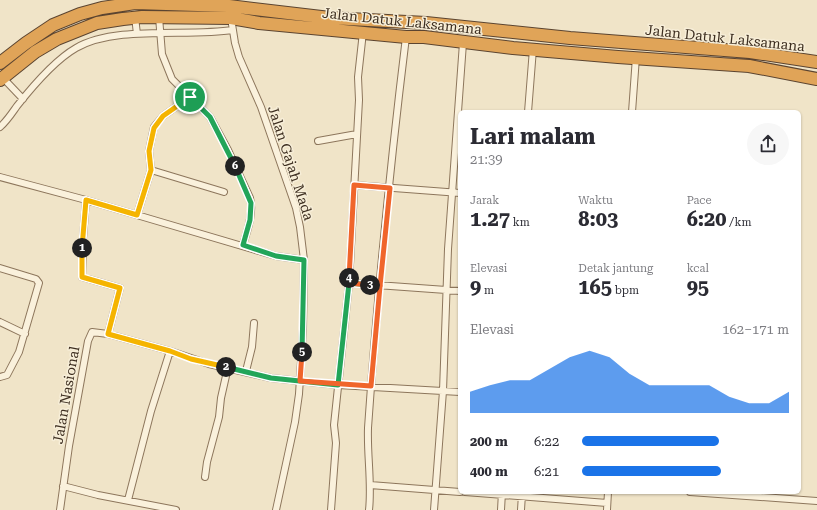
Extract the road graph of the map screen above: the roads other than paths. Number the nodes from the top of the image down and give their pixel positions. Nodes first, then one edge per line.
1 (185, 4) junction
2 (135, 17) junction
3 (159, 17) junction
4 (184, 17) junction
5 (231, 18) junction
6 (426, 23) junction
7 (233, 30) junction
8 (363, 32) junction
9 (160, 33) junction
10 (137, 34) junction
11 (406, 37) junction
12 (424, 37) junction
13 (463, 43) junction
14 (533, 49) junction
15 (750, 52) junction
16 (636, 57) junction
17 (817, 62) edge
18 (0, 63) edge
19 (749, 66) junction
20 (1, 79) edge
21 (817, 79) edge
22 (190, 97) junction
23 (23, 99) junction
24 (459, 110) edge
25 (528, 110) edge
26 (632, 110) edge
27 (458, 118) edge
28 (0, 127) edge
29 (357, 134) junction
30 (318, 141) dead end
31 (151, 170) junction
32 (0, 177) edge
33 (354, 185) junction
34 (390, 188) junction
35 (224, 192) dead end
36 (453, 193) junction
37 (458, 193) edge
38 (86, 200) junction
39 (137, 215) junction
40 (243, 245) junction
41 (304, 260) junction
42 (0, 268) edge
43 (349, 283) junction
44 (380, 286) junction
45 (446, 290) junction
46 (458, 291) edge
47 (0, 322) edge
48 (254, 323) dead end
49 (25, 334) junction
50 (108, 334) junction
51 (170, 351) junction
52 (228, 367) junction
53 (246, 371) junction
54 (0, 377) edge
55 (300, 381) junction
56 (338, 385) junction
57 (371, 386) junction
58 (443, 391) junction
59 (458, 392) edge
60 (205, 477) dead end
61 (63, 486) junction
62 (370, 486) junction
63 (435, 490) junction
64 (458, 492) edge
65 (502, 494) edge
66 (522, 494) edge
67 (608, 494) edge
68 (718, 494) edge
69 (128, 500) junction
70 (817, 501) edge
71 (607, 502) junction
72 (60, 510) edge
73 (176, 510) edge
74 (276, 510) edge
75 (331, 510) edge
76 (370, 510) edge
77 (434, 510) edge
78 (501, 510) edge
79 (521, 510) edge
80 (606, 510) edge

1 - 4 highway
1 - 6 highway, Jalan Datuk Laksamana
1 - 18 highway, Jalan Datuk Laksamana
2 - 3 highway, Jalan Datuk Laksamana
2 - 10 street
2 - 20 highway, Jalan Datuk Laksamana
3 - 4 highway, Jalan Datuk Laksamana
3 - 9 street
4 - 5 highway, Jalan Datuk Laksamana
5 - 7 street, Jalan Gajah Mada
5 - 8 highway, Jalan Datuk Laksamana
6 - 12 highway
6 - 15 highway, Jalan Datuk Laksamana
7 - 9 street
7 - 41 street, Jalan Gajah Mada
8 - 11 highway, Jalan Datuk Laksamana
8 - 29 street
9 - 10 street
9 - 22 street
10 - 23 street
11 - 12 highway, Jalan Datuk Laksamana
11 - 34 street
12 - 13 highway, Jalan Datuk Laksamana
13 - 14 highway, Jalan Datuk Laksamana
13 - 24 street
14 - 16 highway, Jalan Datuk Laksamana
14 - 25 street
15 - 17 highway, Jalan Datuk Laksamana
15 - 19 highway
16 - 19 highway, Jalan Datuk Laksamana
16 - 26 street
19 - 21 highway, Jalan Datuk Laksamana
20 - 23 street
22 - 31 street
22 - 40 street
23 - 28 street
27 - 36 street
29 - 30 street
29 - 33 street
31 - 35 street
31 - 39 street
32 - 38 street
33 - 34 street
33 - 43 street
34 - 36 street
34 - 44 street
36 - 37 street
36 - 45 street
38 - 39 street
38 - 50 street
39 - 40 street
40 - 41 street
41 - 55 street, Jalan Gajah Mada
42 - 49 street
43 - 44 street
43 - 56 street
44 - 45 street
44 - 57 street
45 - 46 street
45 - 58 street
47 - 49 street
48 - 53 street
49 - 54 street
50 - 51 street, Jalan Nasional
50 - 61 street, Jalan Nasional
51 - 52 street, Jalan Nasional
51 - 69 street
52 - 53 street, Jalan Nasional
52 - 60 street
53 - 55 street, Jalan Nasional
55 - 56 street, Jalan Nasional
55 - 74 street, Jalan Gajah Mada
56 - 57 street, Jalan Nasional
56 - 75 street
57 - 58 street, Jalan Nasional
57 - 62 street
58 - 59 street, Jalan Nasional
58 - 63 street
61 - 69 street
61 - 72 street, Jalan Nasional
62 - 63 street
62 - 76 street
63 - 64 street
63 - 77 street
65 - 78 street
66 - 71 street
66 - 79 street
67 - 71 street
68 - 70 street
69 - 73 street
71 - 80 street

